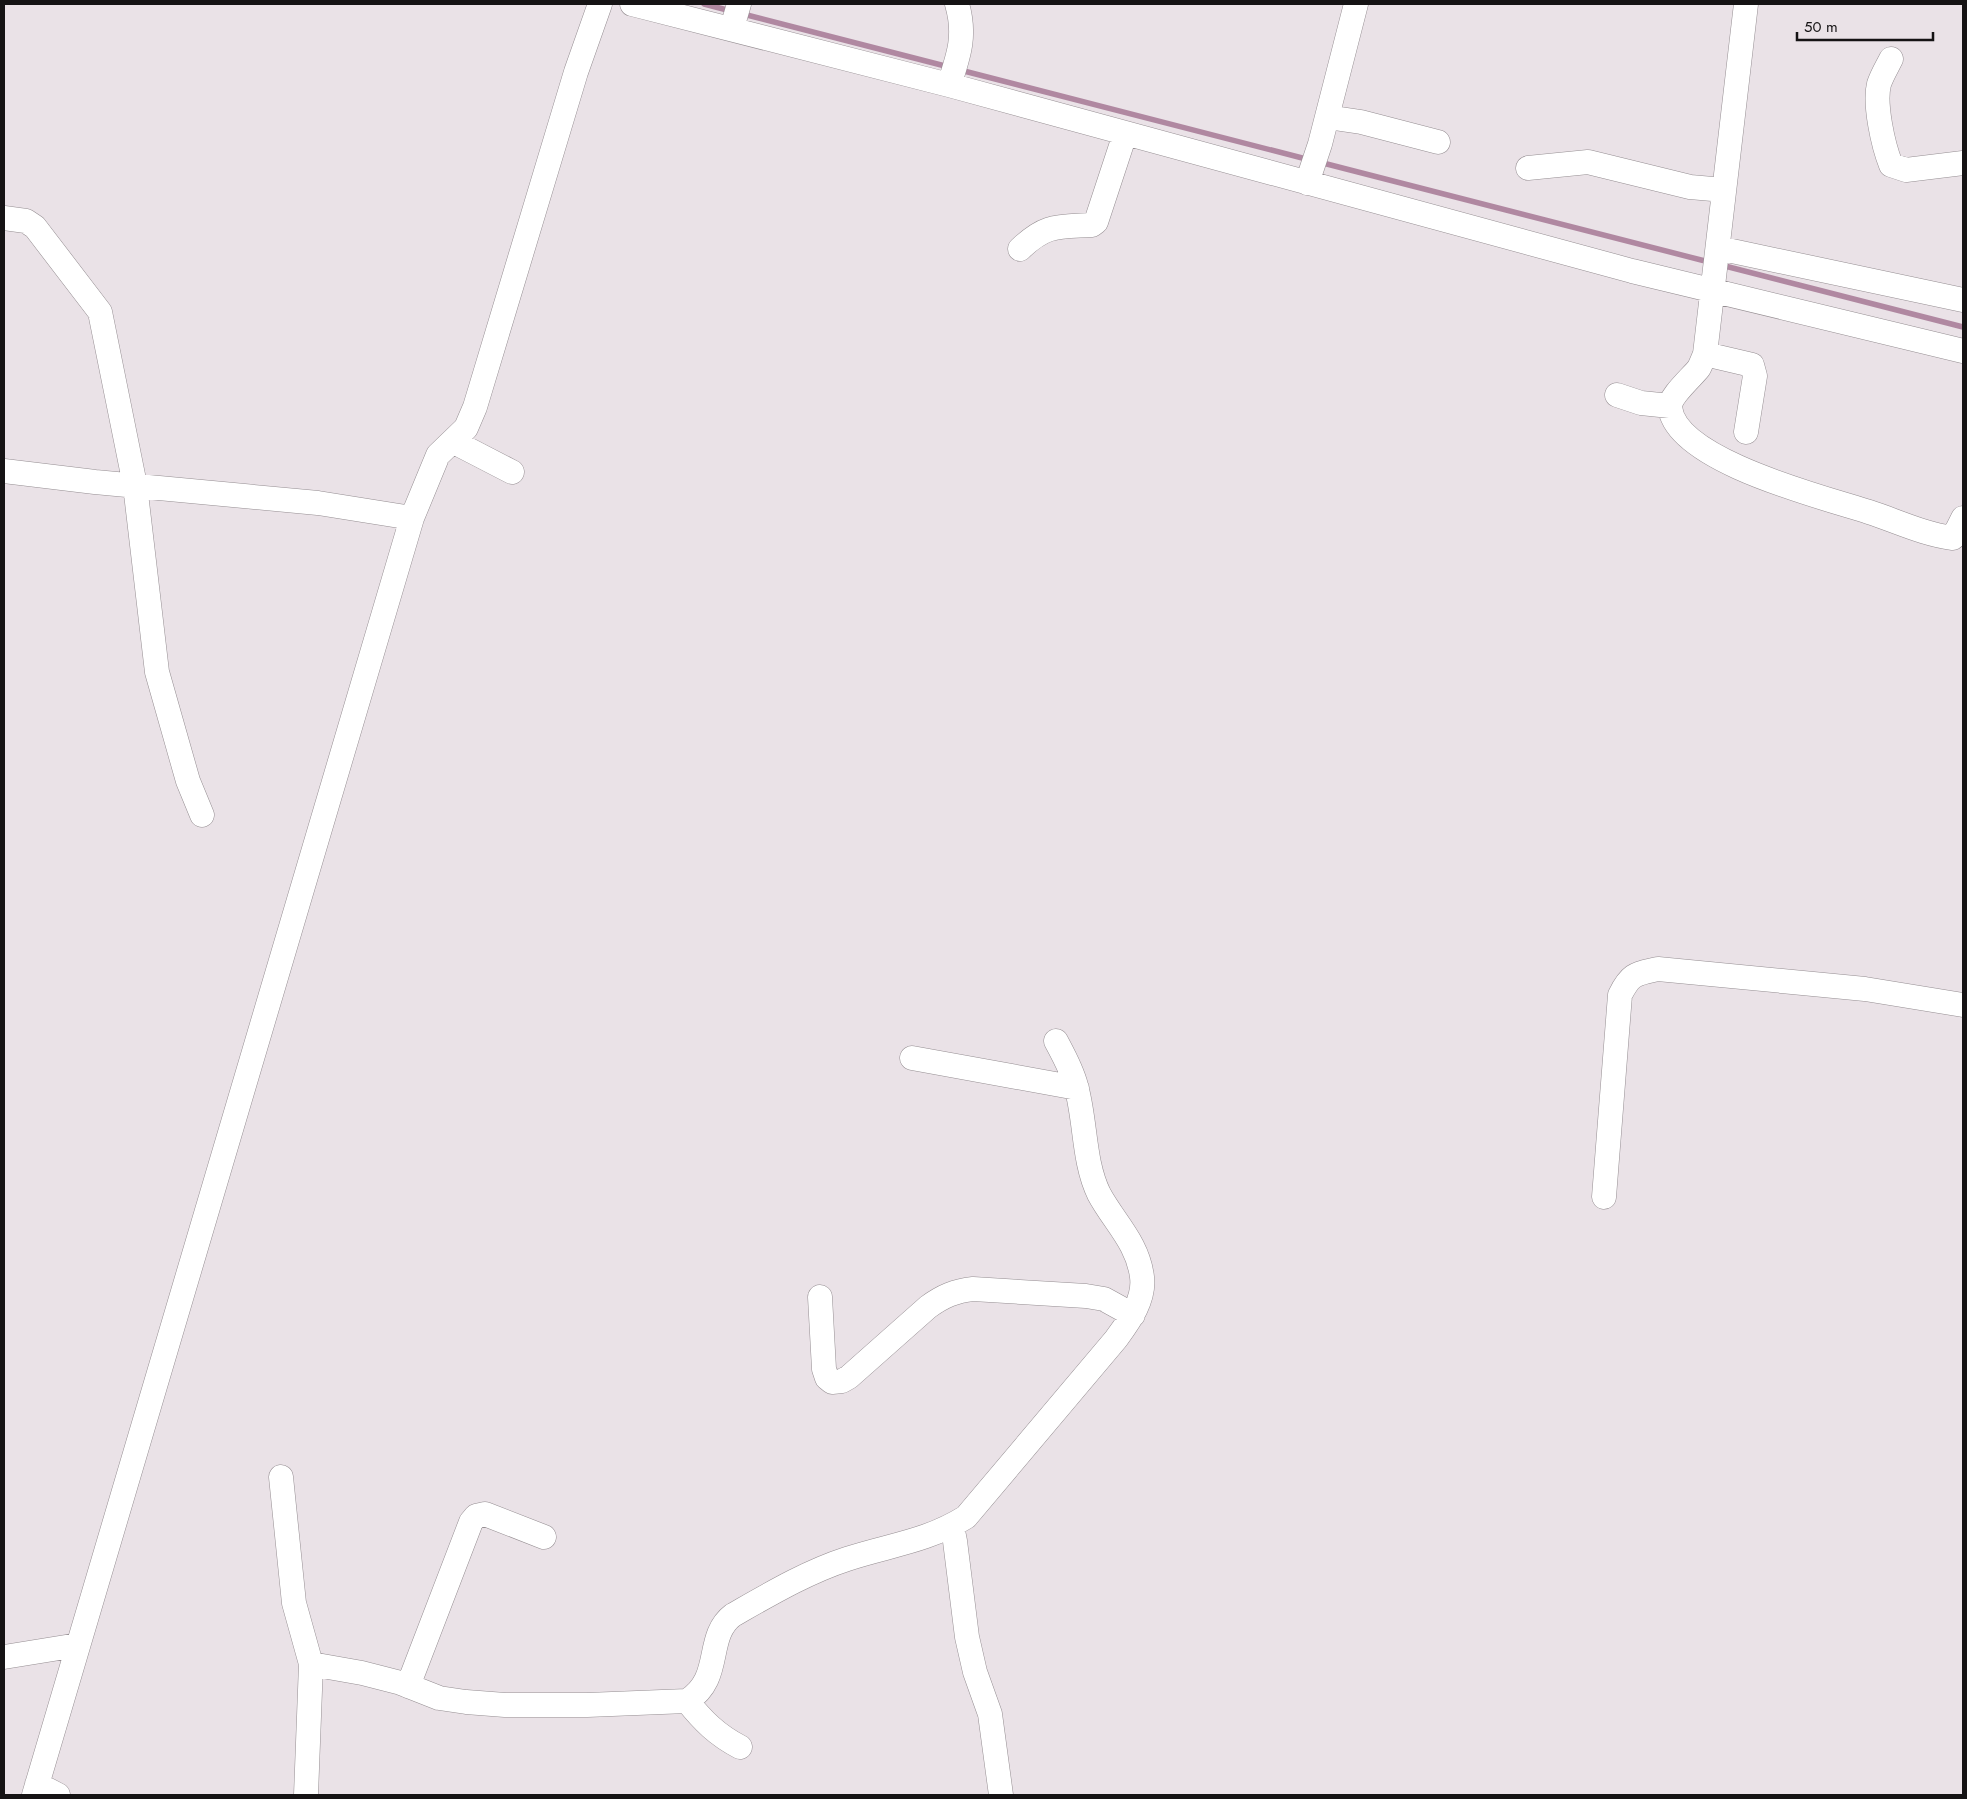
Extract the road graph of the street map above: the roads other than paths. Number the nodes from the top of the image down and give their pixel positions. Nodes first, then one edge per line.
1 (600, 4) edge
2 (632, 4) edge
3 (739, 4) edge
4 (956, 4) edge
5 (1356, 4) edge
6 (1746, 4) edge
7 (732, 28) junction
8 (1891, 59) dead end
9 (951, 79) junction
10 (1327, 117) junction
11 (1125, 134) junction
12 (1438, 142) dead end
13 (1963, 163) edge
14 (1528, 168) dead end
15 (1307, 183) junction
16 (1724, 190) junction
17 (4, 218) edge
18 (1020, 249) dead end
19 (1717, 252) junction
20 (1713, 285) junction
21 (1963, 300) edge
22 (1963, 351) edge
23 (1704, 354) junction
24 (1616, 395) dead end
25 (1670, 406) junction
26 (1746, 432) dead end
27 (454, 442) junction
28 (4, 471) edge
29 (512, 472) dead end
30 (135, 485) junction
31 (412, 518) junction
32 (1963, 518) edge
33 (202, 815) dead end
34 (1963, 1005) edge
35 (1056, 1041) dead end
36 (912, 1058) dead end
37 (1077, 1088) junction
38 (1604, 1197) dead end
39 (820, 1297) dead end
40 (1133, 1315) junction
41 (281, 1477) dead end
42 (952, 1526) junction
43 (544, 1536) dead end
44 (78, 1645) junction
45 (4, 1657) edge
46 (311, 1664) junction
47 (408, 1686) junction
48 (687, 1701) junction
49 (740, 1747) dead end
50 (36, 1789) edge
51 (58, 1795) edge
52 (306, 1795) edge
53 (1001, 1795) edge

1 - 27 street
2 - 7 street
3 - 7 street
4 - 9 street
5 - 10 street
6 - 16 street
7 - 9 street
8 - 13 street
9 - 11 street
10 - 12 street
10 - 15 street
11 - 15 street
11 - 18 street
14 - 16 street
15 - 20 street
16 - 19 street
17 - 30 street
19 - 20 street
19 - 21 street
20 - 22 street
20 - 23 street
23 - 25 street
23 - 26 street
24 - 25 street
25 - 32 street
27 - 29 street
27 - 31 street
28 - 30 street
30 - 31 street
30 - 33 street
31 - 44 street
34 - 38 street
35 - 37 street
36 - 37 street
37 - 40 street
39 - 40 street
40 - 42 street
41 - 46 street
42 - 48 street
42 - 53 street
43 - 47 street
44 - 45 street
44 - 50 street
46 - 47 street
46 - 52 street
47 - 48 street
48 - 49 street
50 - 51 street

